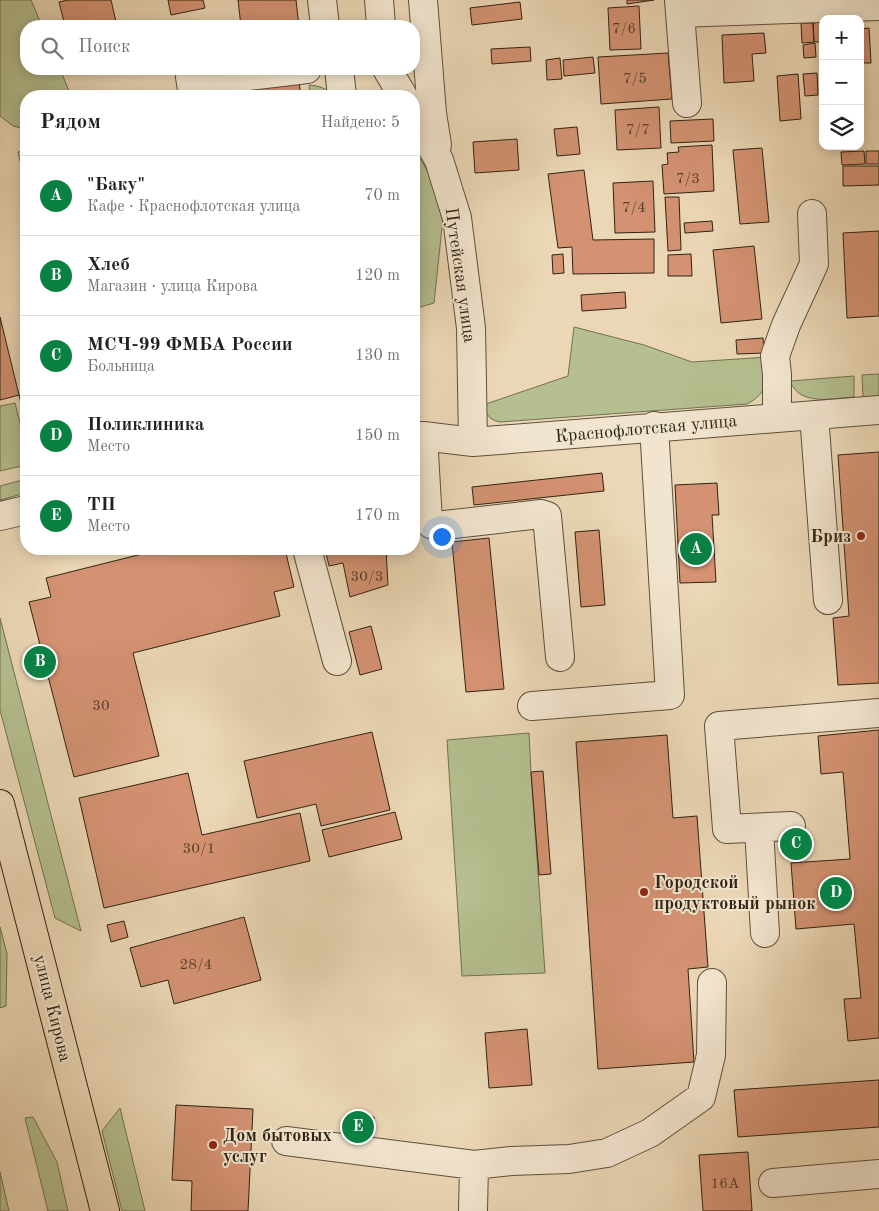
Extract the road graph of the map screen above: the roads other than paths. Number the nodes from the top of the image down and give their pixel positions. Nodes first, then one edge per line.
1 (322, 0) edge
2 (379, 0) edge
3 (423, 0) edge
4 (680, 6) edge
5 (879, 6) edge
6 (324, 20) edge
7 (381, 20) edge
8 (257, 75) edge
9 (340, 75) edge
10 (391, 75) edge
11 (192, 90) edge
12 (341, 90) edge
13 (400, 90) edge
14 (687, 103) dead end
15 (420, 127) edge
16 (439, 160) junction
17 (812, 214) dead end
18 (879, 410) edge
19 (814, 414) junction
20 (777, 417) junction
21 (654, 426) junction
22 (420, 436) edge
23 (473, 442) junction
24 (420, 445) edge
25 (20, 511) edge
26 (0, 516) edge
27 (309, 555) edge
28 (828, 600) dead end
29 (560, 657) dead end
30 (337, 662) dead end
31 (532, 706) dead end
32 (879, 714) edge
33 (0, 804) edge
34 (790, 826) dead end
35 (759, 828) junction
36 (765, 933) dead end
37 (712, 983) dead end
38 (286, 1141) dead end
39 (474, 1165) junction
40 (879, 1174) edge
41 (772, 1183) dead end
42 (105, 1211) edge
43 (473, 1211) edge

1 - 6 street
2 - 7 street
3 - 16 street
4 - 5 street
4 - 14 street
8 - 11 street
9 - 12 street
10 - 13 street
15 - 16 street, Путейская улица
16 - 23 street, Путейская улица
17 - 20 street
18 - 19 street, Краснофлотская улица
19 - 20 street, Краснофлотская улица
19 - 28 street
20 - 21 street, Краснофлотская улица
21 - 23 street, Краснофлотская улица
21 - 31 street
22 - 23 street, Краснофлотская улица
24 - 29 street
25 - 26 street
27 - 30 street
32 - 35 street
33 - 42 main road, улица Кирова
34 - 35 street
35 - 36 street
37 - 39 street
38 - 39 street
39 - 43 street
40 - 41 street

